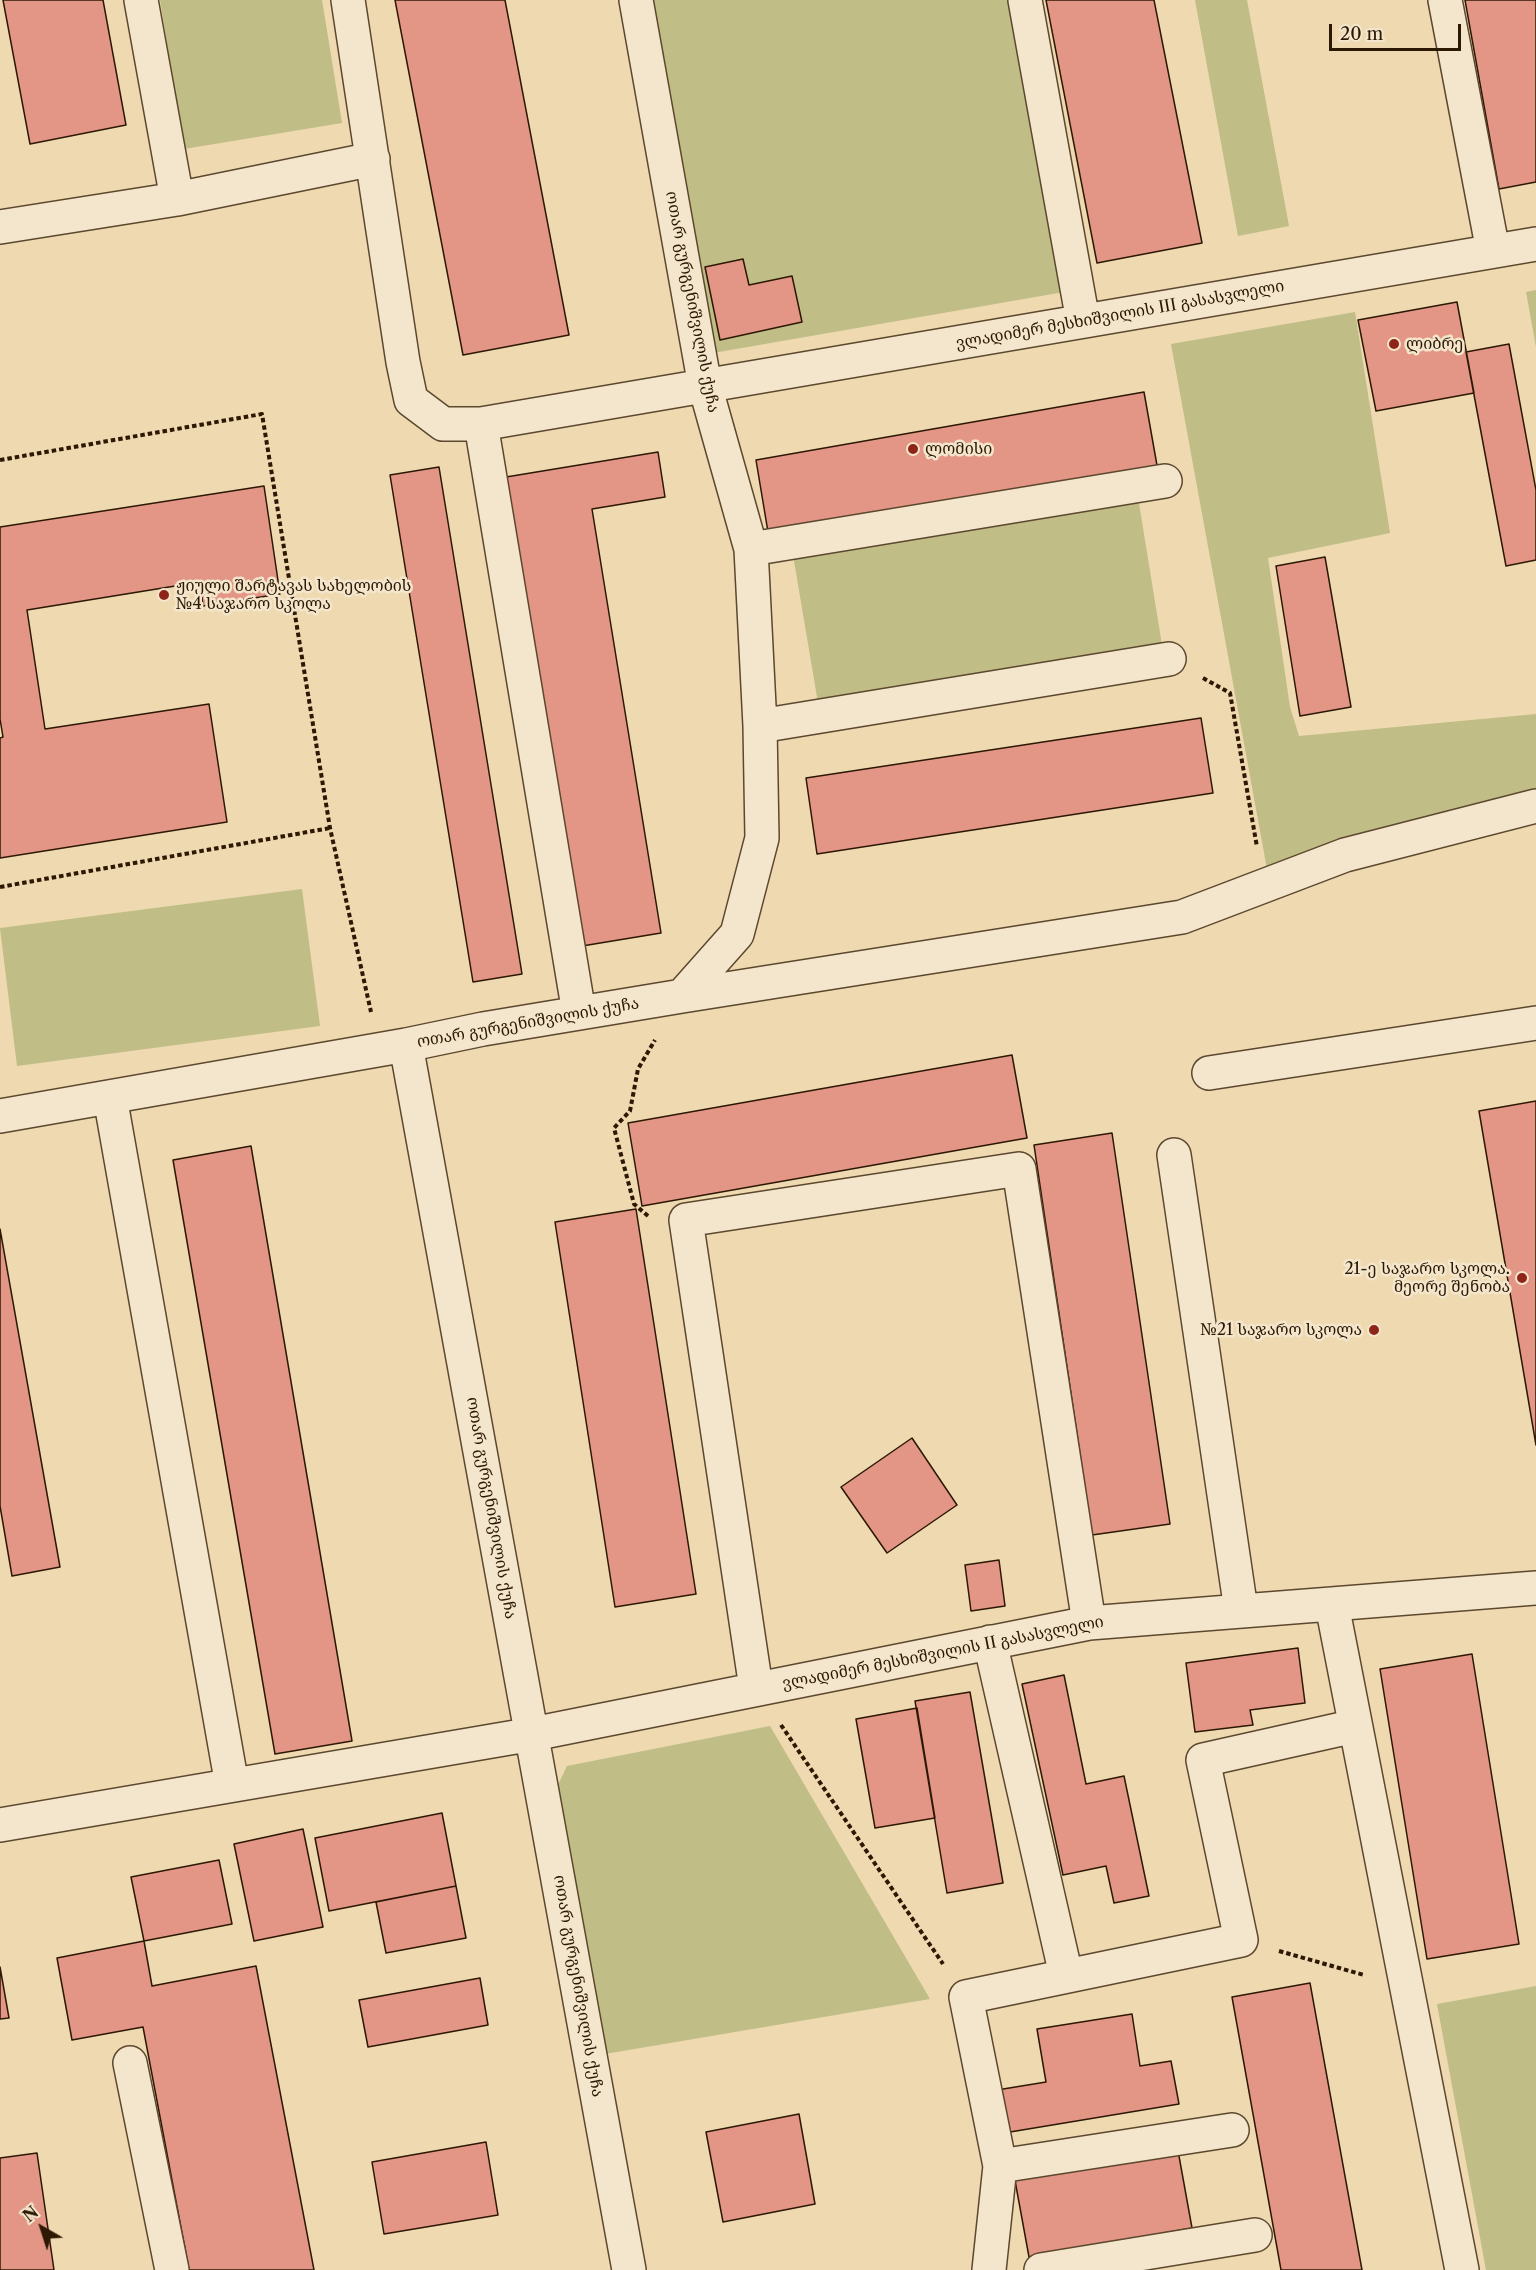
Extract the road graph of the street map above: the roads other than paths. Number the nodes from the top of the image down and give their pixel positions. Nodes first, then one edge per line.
1 (141, 0) edge
2 (348, 0) edge
3 (636, 0) edge
4 (1025, 0) edge
5 (1445, 0) edge
6 (373, 159) junction
7 (177, 199) junction
8 (0, 227) edge
9 (1536, 244) edge
10 (1493, 251) junction
11 (1083, 321) junction
12 (705, 386) junction
13 (481, 424) junction
14 (1165, 482) dead end
15 (751, 549) junction
16 (1169, 659) road end
17 (760, 726) junction
18 (1536, 806) edge
19 (682, 996) junction
20 (579, 1013) junction
21 (1536, 1023) edge
22 (406, 1045) junction
23 (1209, 1073) dead end
24 (110, 1097) junction
25 (0, 1116) edge
26 (1174, 1155) dead end
27 (1536, 1588) edge
28 (1332, 1605) junction
29 (1242, 1610) junction
30 (1089, 1623) junction
31 (990, 1642) junction
32 (756, 1688) junction
33 (1355, 1726) junction
34 (533, 1734) junction
35 (232, 1785) junction
36 (0, 1825) edge
37 (1066, 1975) junction
38 (130, 2063) dead end
39 (1232, 2130) dead end
40 (1000, 2166) junction
41 (1255, 2235) dead end
42 (172, 2270) edge
43 (629, 2270) edge
44 (989, 2270) edge
45 (1041, 2270) edge
46 (1462, 2270) edge

1 - 7 street
2 - 6 street, ვლადიმერ მესხიშვილის III გასასვლელი
3 - 12 street, ოთარ გურგენიშვილის ქუჩა
4 - 11 street
5 - 10 street
6 - 7 street
6 - 13 street, ვლადიმერ მესხიშვილის III გასასვლელი
7 - 8 street
9 - 10 street, ვლადიმერ მესხიშვილის III გასასვლელი
10 - 11 street, ვლადიმერ მესხიშვილის III გასასვლელი
11 - 12 street, ვლადიმერ მესხიშვილის III გასასვლელი
12 - 13 street, ვლადიმერ მესხიშვილის III გასასვლელი
12 - 15 street, ოთარ გურგენიშვილის ქუჩა
13 - 20 street
14 - 15 street
15 - 17 street, ოთარ გურგენიშვილის ქუჩა
16 - 17 street
17 - 19 street, ოთარ გურგენიშვილის ქუჩა
18 - 19 street
19 - 20 street, ოთარ გურგენიშვილის ქუჩა
20 - 22 street, ოთარ გურგენიშვილის ქუჩა
21 - 23 street
22 - 24 street
22 - 34 street, ოთარ გურგენიშვილის ქუჩა
24 - 25 street
24 - 35 street
26 - 29 street
27 - 28 street, ვლადიმერ მესხიშვილის II გასასვლელი
28 - 29 street, ვლადიმერ მესხიშვილის II გასასვლელი
28 - 33 street
29 - 30 street, ვლადიმერ მესხიშვილის II გასასვლელი
30 - 31 street, ვლადიმერ მესხიშვილის II გასასვლელი
30 - 32 street
31 - 32 street, ვლადიმერ მესხიშვილის II გასასვლელი
31 - 37 street
32 - 34 street, ვლადიმერ მესხიშვილის II გასასვლელი
33 - 37 street
33 - 46 street
34 - 35 street, ვლადიმერ მესხიშვილის II გასასვლელი
34 - 43 street, ოთარ გურგენიშვილის ქუჩა
35 - 36 street, ვლადიმერ მესხიშვილის II გასასვლელი
37 - 40 street
38 - 42 street
39 - 40 street
40 - 44 street
41 - 45 street

